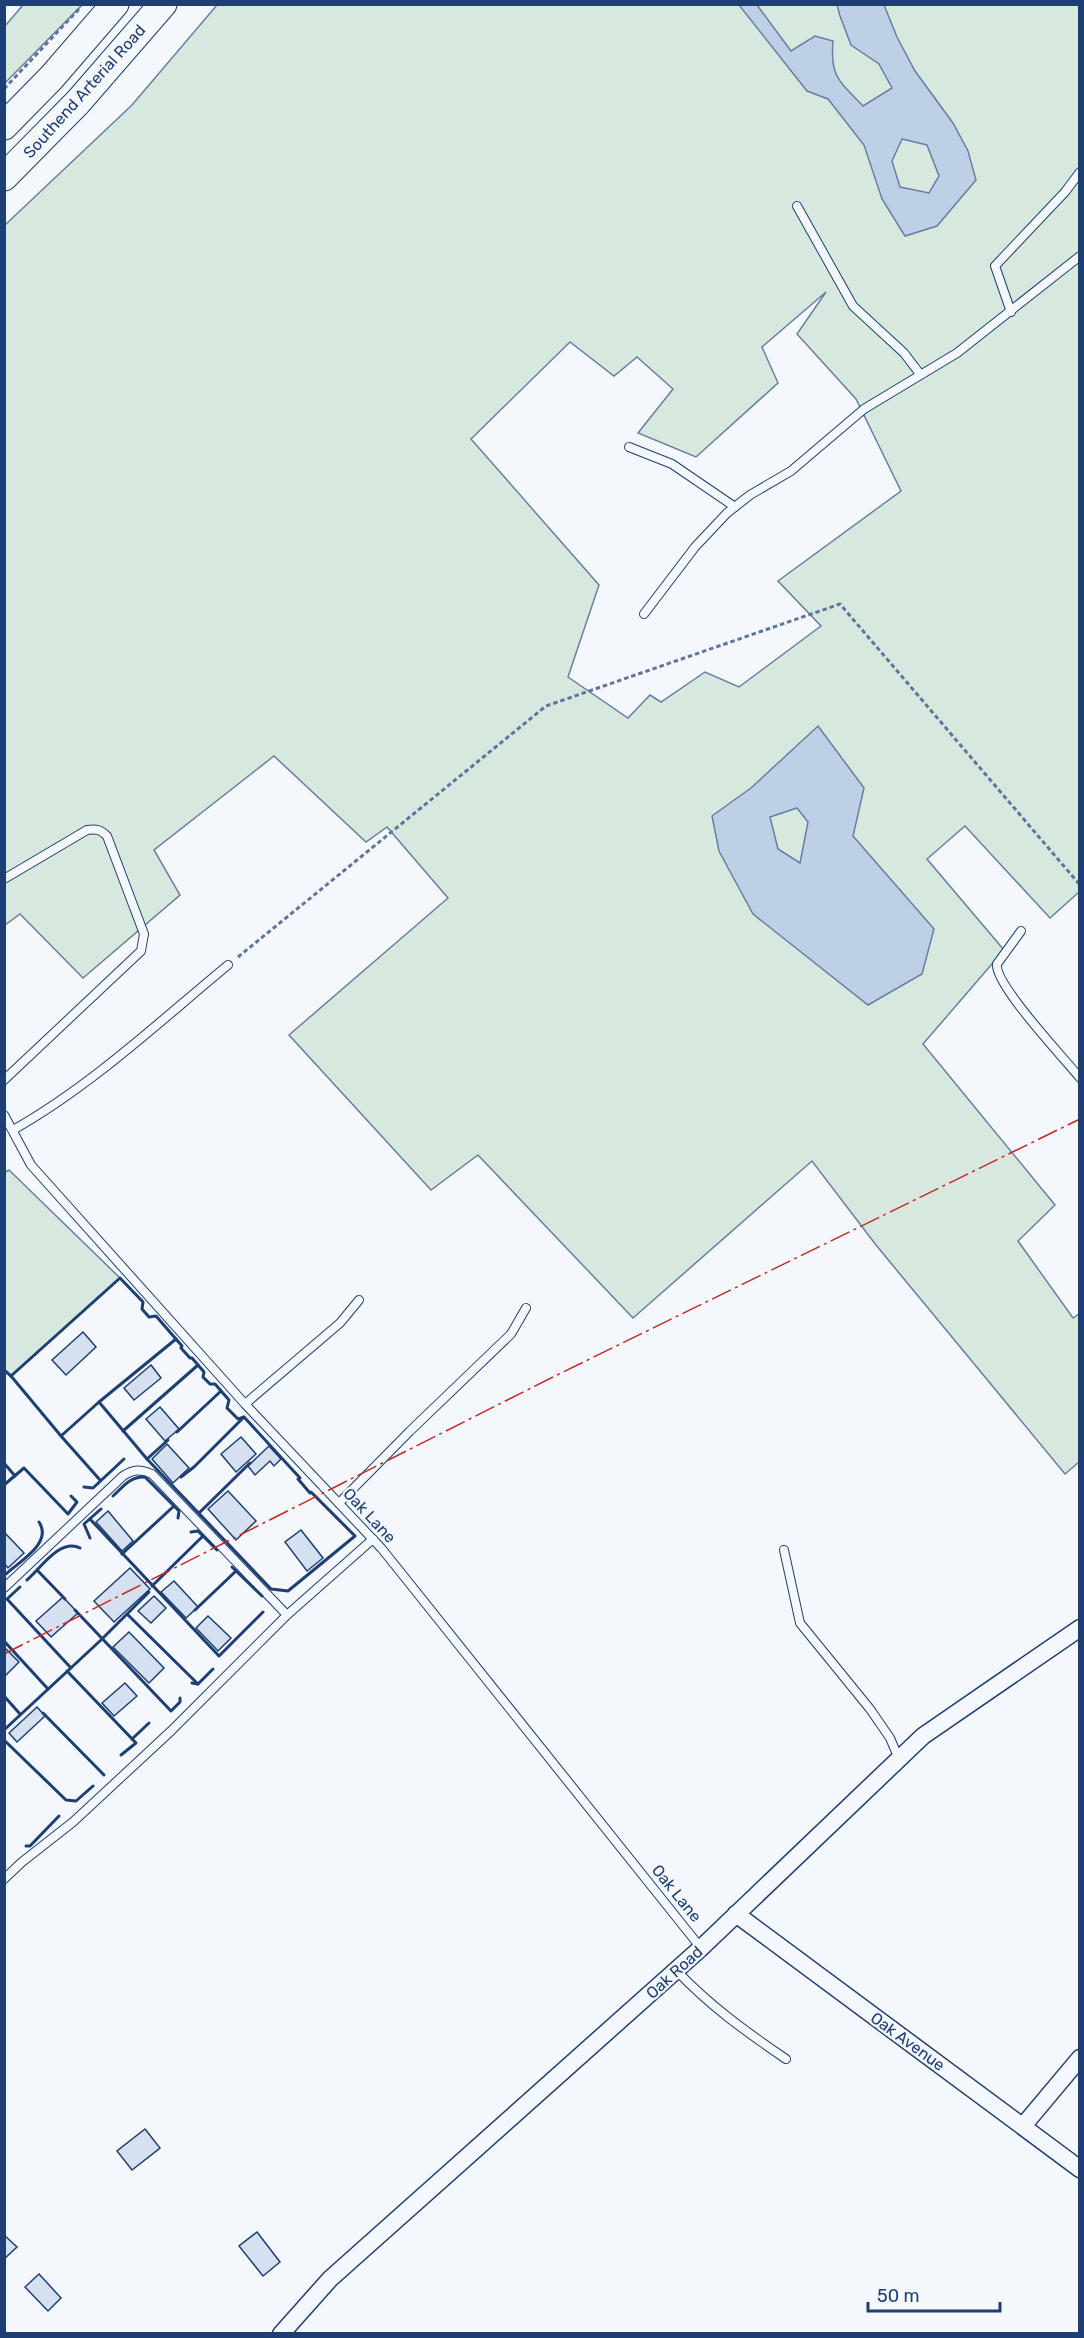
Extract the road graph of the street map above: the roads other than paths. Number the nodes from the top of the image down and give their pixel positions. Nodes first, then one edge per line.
1 (115, 4) edge
2 (163, 4) edge
3 (4, 126) edge
4 (1080, 172) edge
5 (4, 177) edge
6 (797, 206) dead end
7 (1080, 256) edge
8 (1011, 312) junction
9 (920, 374) junction
10 (629, 447) dead end
11 (735, 507) junction
12 (644, 614) dead end
13 (4, 879) edge
14 (1021, 931) dead end
15 (228, 965) road end
16 (1080, 1078) edge
17 (4, 1080) edge
18 (4, 1115) edge
19 (13, 1130) junction
20 (359, 1300) dead end
21 (526, 1308) dead end
22 (245, 1404) junction
23 (339, 1503) junction
24 (373, 1539) junction
25 (784, 1550) dead end
26 (4, 1588) edge
27 (287, 1615) junction
28 (1080, 1628) edge
29 (898, 1759) junction
30 (4, 1879) edge
31 (736, 1914) junction
32 (701, 1948) junction
33 (676, 1970) junction
34 (1080, 2058) edge
35 (786, 2059) dead end
36 (1023, 2126) junction
37 (1080, 2169) edge
38 (281, 2334) edge

1 - 3 highway, Southend Arterial Road
2 - 5 highway, Southend Arterial Road
4 - 8 lane
6 - 9 lane
7 - 8 lane
8 - 9 lane
9 - 11 lane
10 - 11 lane
11 - 12 lane
13 - 17 lane
14 - 16 lane
15 - 19 lane
18 - 19 lane, Oak Lane
19 - 22 lane, Oak Lane
20 - 22 lane
21 - 23 lane
22 - 23 lane, Oak Lane
23 - 24 lane, Oak Lane
24 - 27 lane
24 - 32 lane, Oak Lane
25 - 29 lane
26 - 27 lane
27 - 30 lane
28 - 29 street, Oak Road
29 - 31 street, Oak Road
31 - 32 street, Oak Road
31 - 36 street, Oak Avenue
32 - 33 street, Oak Road
33 - 35 lane
33 - 38 street, Oak Road
34 - 36 street
36 - 37 street, Oak Avenue

